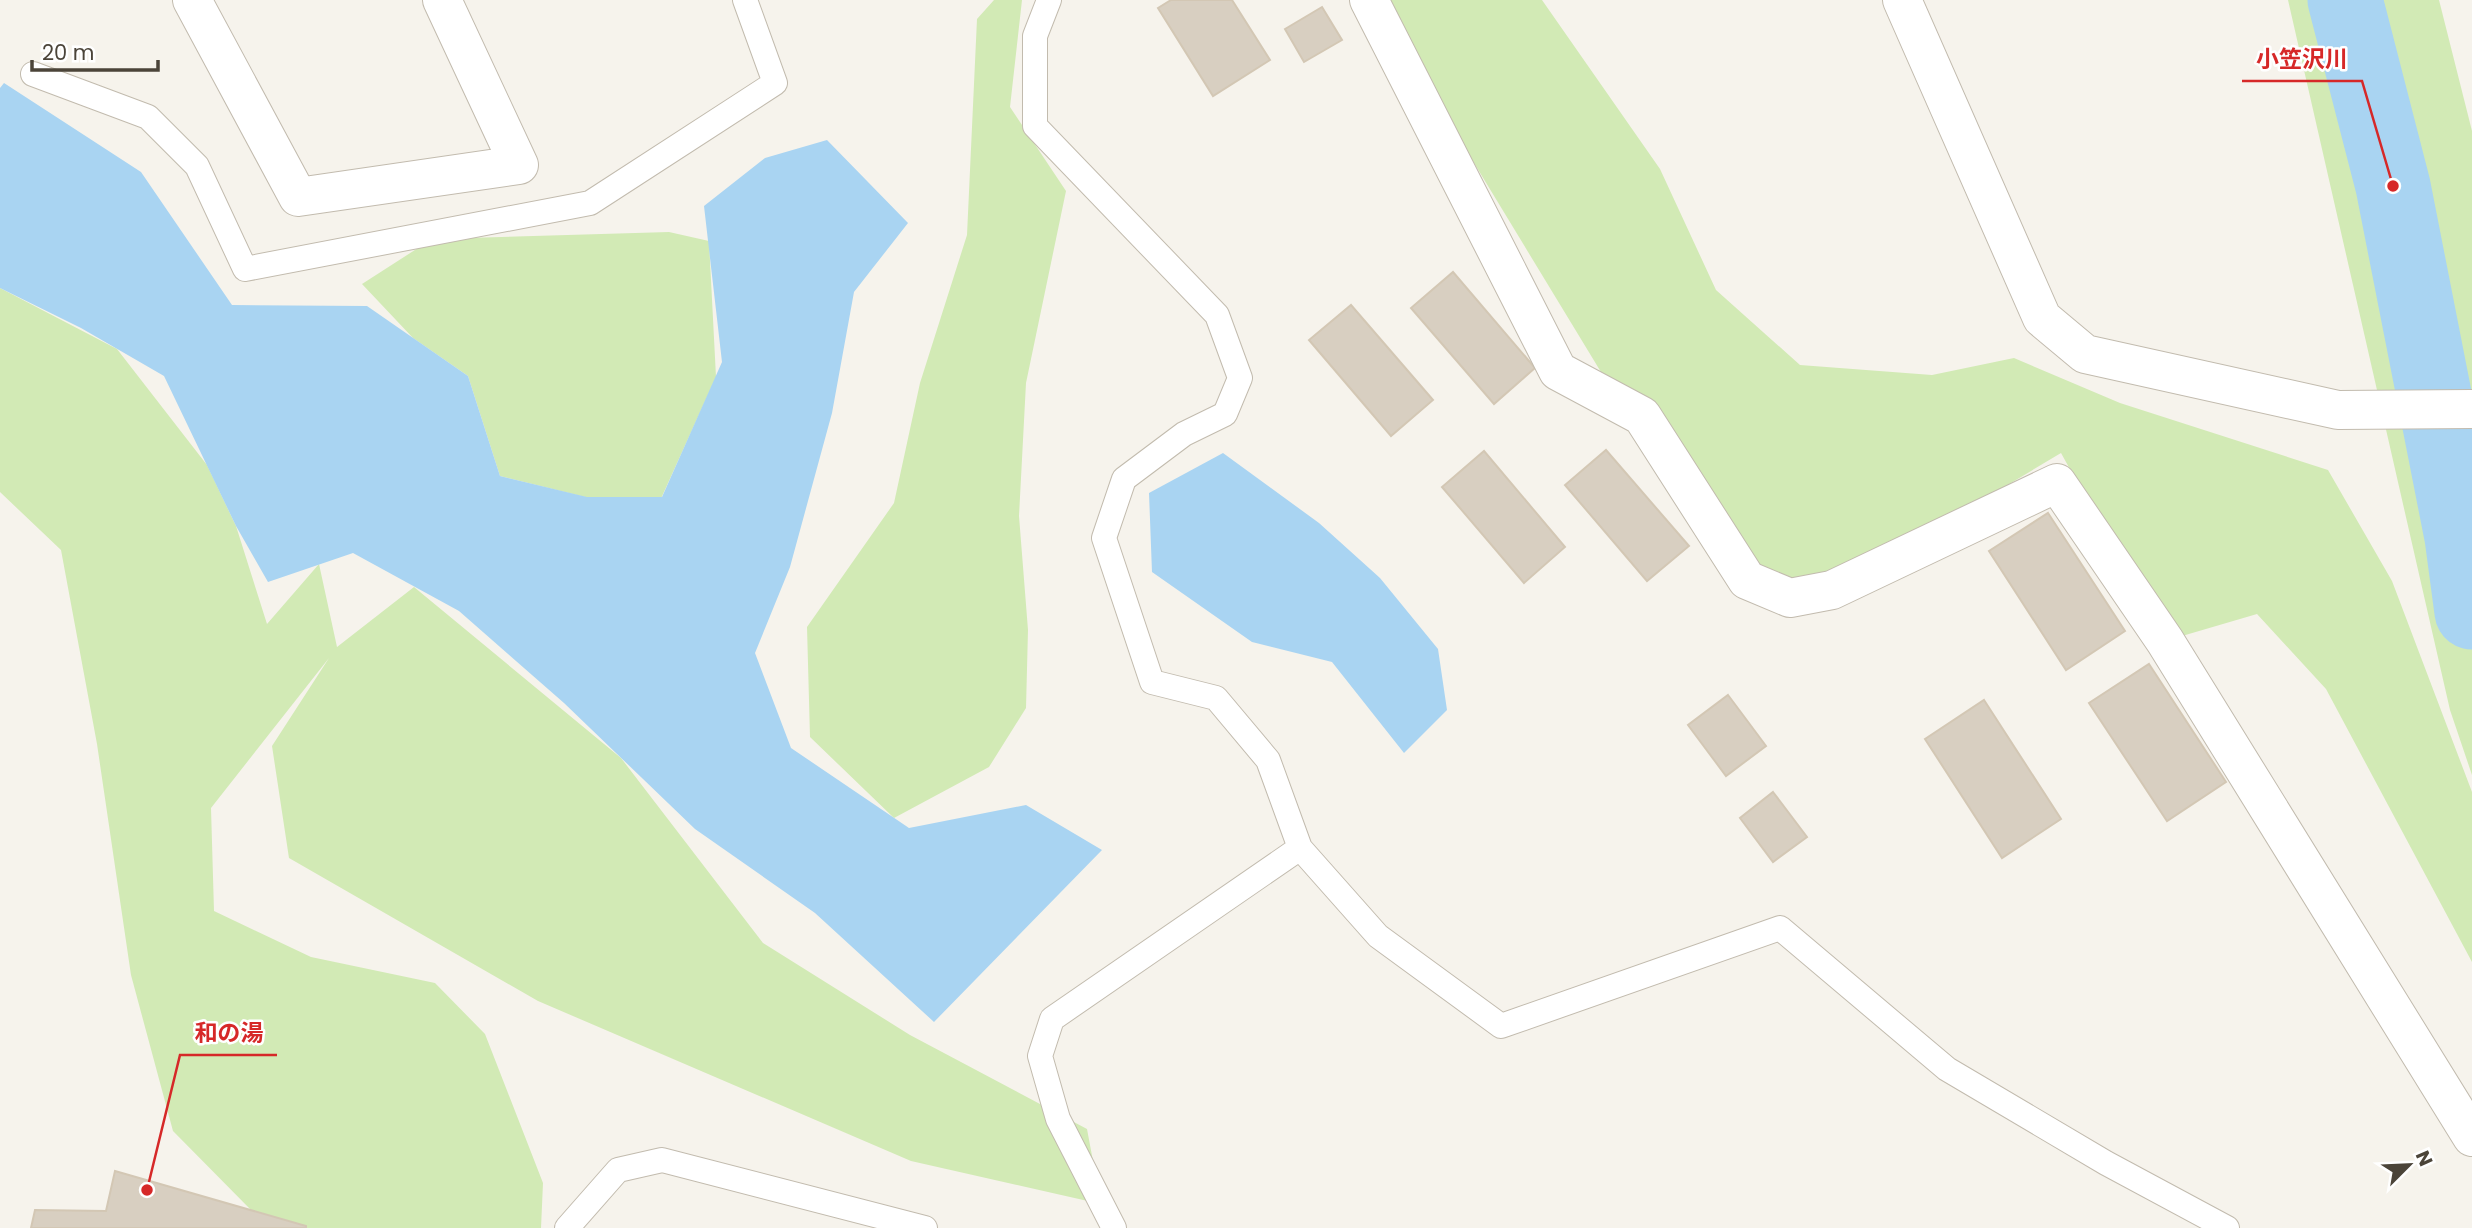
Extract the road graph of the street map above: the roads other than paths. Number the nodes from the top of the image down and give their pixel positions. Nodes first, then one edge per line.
1 (192, 0) edge
2 (442, 0) edge
3 (745, 0) edge
4 (1049, 0) edge
5 (1369, 0) edge
6 (1902, 0) edge
7 (33, 74) dead end
8 (2472, 409) edge
9 (1300, 848) junction
10 (2472, 1137) edge
11 (567, 1228) edge
12 (925, 1228) edge
13 (1114, 1228) edge
14 (2227, 1228) edge

1 - 2 street
3 - 7 lane
4 - 9 lane
5 - 10 street
6 - 8 street
9 - 13 lane
9 - 14 lane
11 - 12 lane

